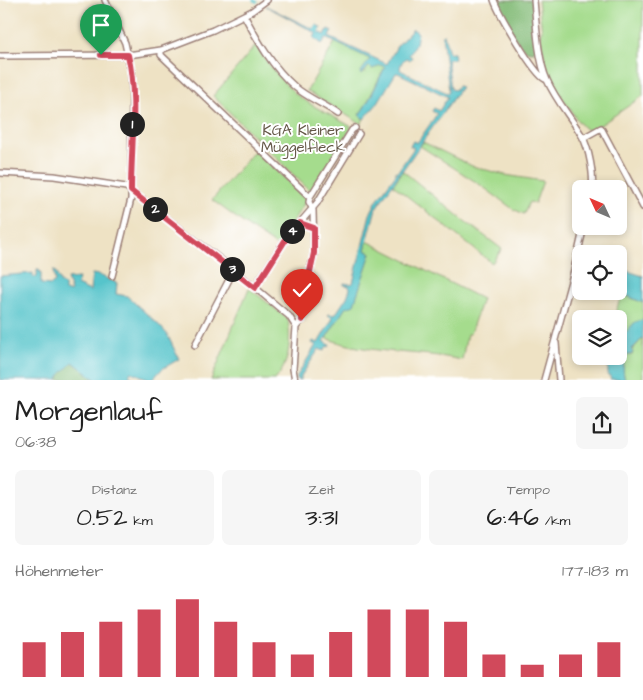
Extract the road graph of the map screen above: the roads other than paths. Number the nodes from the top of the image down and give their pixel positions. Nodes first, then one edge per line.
1 (105, 0) edge
2 (267, 0) edge
3 (494, 0) edge
4 (534, 0) edge
5 (244, 15) junction
6 (160, 50) junction
7 (128, 55) junction
8 (0, 56) edge
9 (546, 79) junction
10 (338, 114) dead end
11 (355, 128) dead end
12 (359, 134) dead end
13 (583, 138) junction
14 (0, 173) edge
15 (592, 180) edge
16 (131, 191) junction
17 (310, 197) junction
18 (643, 207) edge
19 (312, 209) junction
20 (300, 223) junction
21 (314, 228) junction
22 (582, 235) edge
23 (234, 270) junction
24 (112, 276) dead end
25 (255, 288) junction
26 (296, 327) junction
27 (556, 337) junction
28 (195, 345) dead end
29 (295, 380) edge
30 (544, 380) edge
31 (559, 380) edge

1 - 7 street
2 - 5 street
3 - 9 street
4 - 9 street
5 - 6 street
5 - 10 street
6 - 7 street
6 - 17 street
7 - 8 street
7 - 16 street
9 - 13 street
11 - 17 street
12 - 19 street
13 - 15 street
13 - 18 street
14 - 16 street
16 - 23 street
16 - 24 street
17 - 19 street
19 - 20 street
19 - 21 street
20 - 21 street
20 - 25 street
21 - 26 street
22 - 27 street
23 - 25 street
23 - 28 street
25 - 26 street
26 - 29 street
27 - 30 street
27 - 31 street

